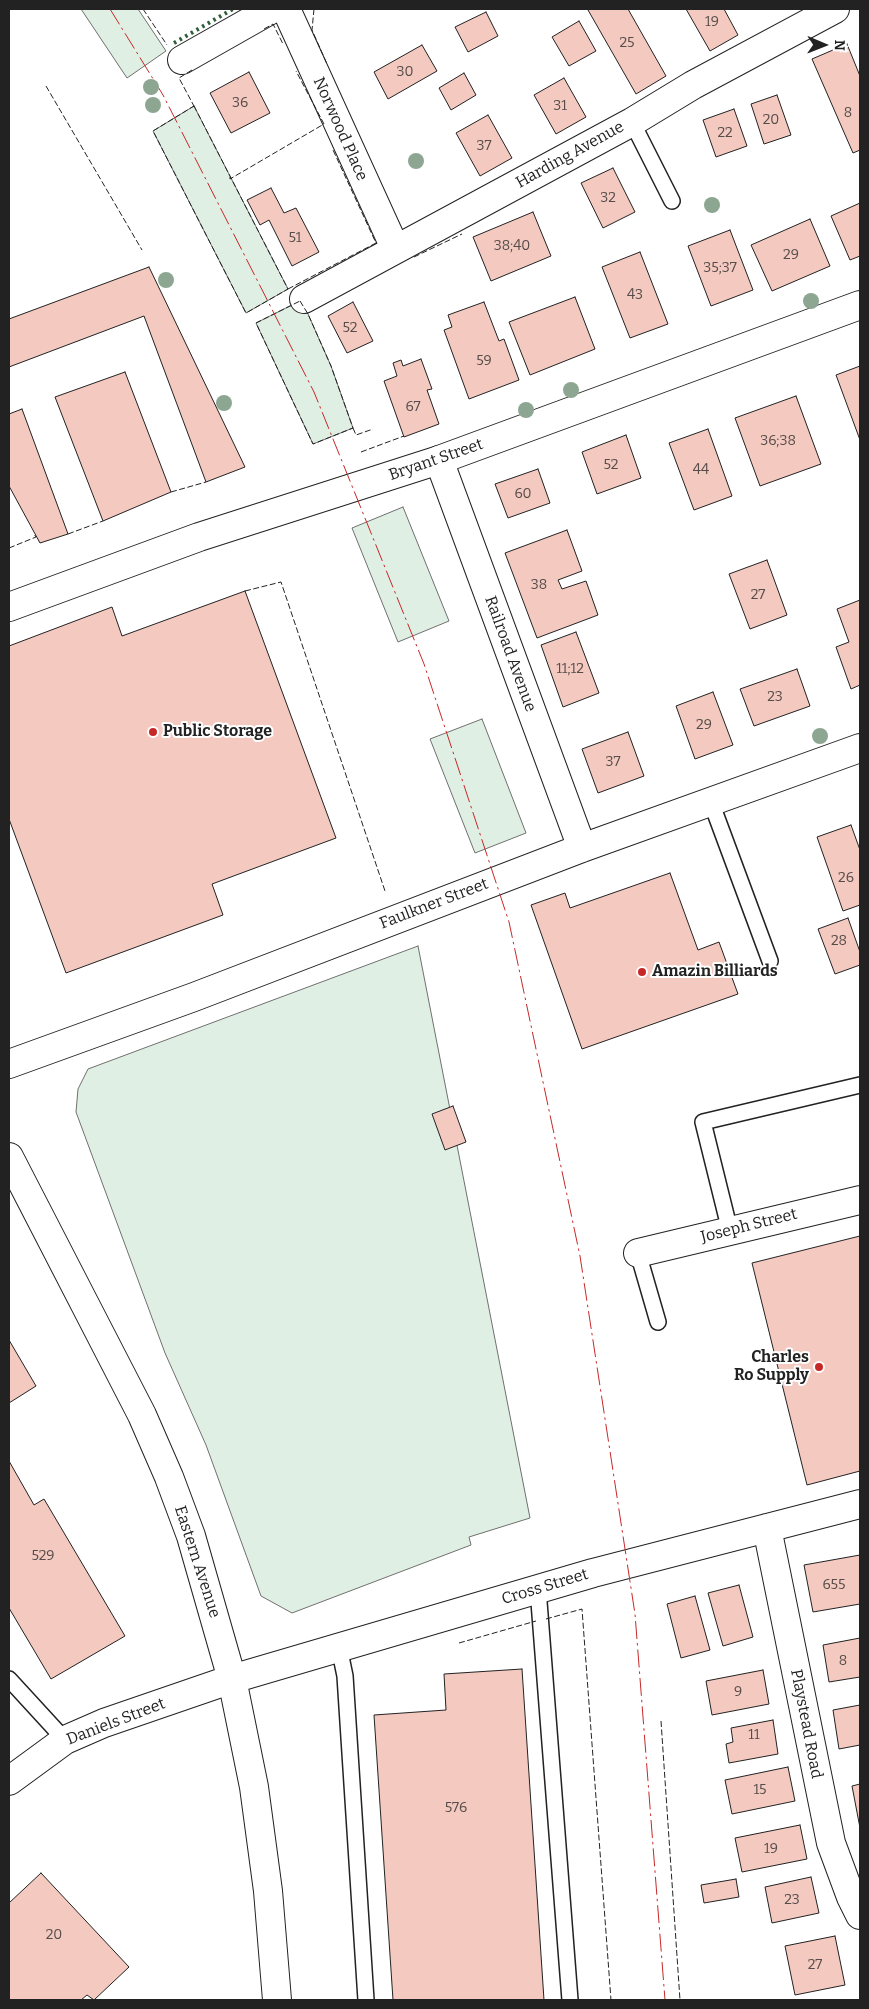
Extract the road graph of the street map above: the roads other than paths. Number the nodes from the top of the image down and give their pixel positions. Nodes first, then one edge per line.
1 (272, 9) edge
2 (286, 9) edge
3 (835, 9) edge
4 (182, 60) dead end
5 (632, 122) junction
6 (672, 201) dead end
7 (395, 248) junction
8 (304, 299) dead end
9 (860, 305) edge
10 (439, 460) junction
11 (9, 607) edge
12 (860, 748) edge
13 (712, 802) junction
14 (582, 848) junction
15 (770, 961) dead end
16 (9, 1064) edge
17 (860, 1085) edge
18 (9, 1157) edge
19 (860, 1200) edge
20 (730, 1231) junction
21 (638, 1253) joint
22 (658, 1322) dead end
23 (860, 1504) edge
24 (767, 1528) junction
25 (538, 1589) junction
26 (339, 1647) junction
27 (9, 1679) edge
28 (232, 1679) junction
29 (65, 1740) junction
30 (9, 1782) edge
31 (860, 1915) edge
32 (277, 2000) edge
33 (366, 2000) edge
34 (570, 2000) edge

1 - 4 street
2 - 7 street, Norwood Place
3 - 5 street, Harding Avenue
5 - 6 lane
5 - 7 street, Harding Avenue
7 - 8 street, Harding Avenue
9 - 10 street, Bryant Street
10 - 11 street, Bryant Street
10 - 14 street, Railroad Avenue
12 - 13 street, Faulkner Street
13 - 14 street, Faulkner Street
13 - 15 lane
14 - 16 street, Faulkner Street
17 - 20 lane
18 - 28 street, Eastern Avenue
19 - 20 street, Joseph Street
20 - 21 street, Joseph Street
21 - 22 lane
23 - 24 street, Cross Street
24 - 25 street, Cross Street
24 - 31 street, Playstead Road
25 - 26 street, Cross Street
25 - 34 lane
26 - 28 street, Cross Street
26 - 33 lane
27 - 29 lane
28 - 29 street, Daniels Street
28 - 32 street, Eastern Avenue
29 - 30 street, Daniels Street

